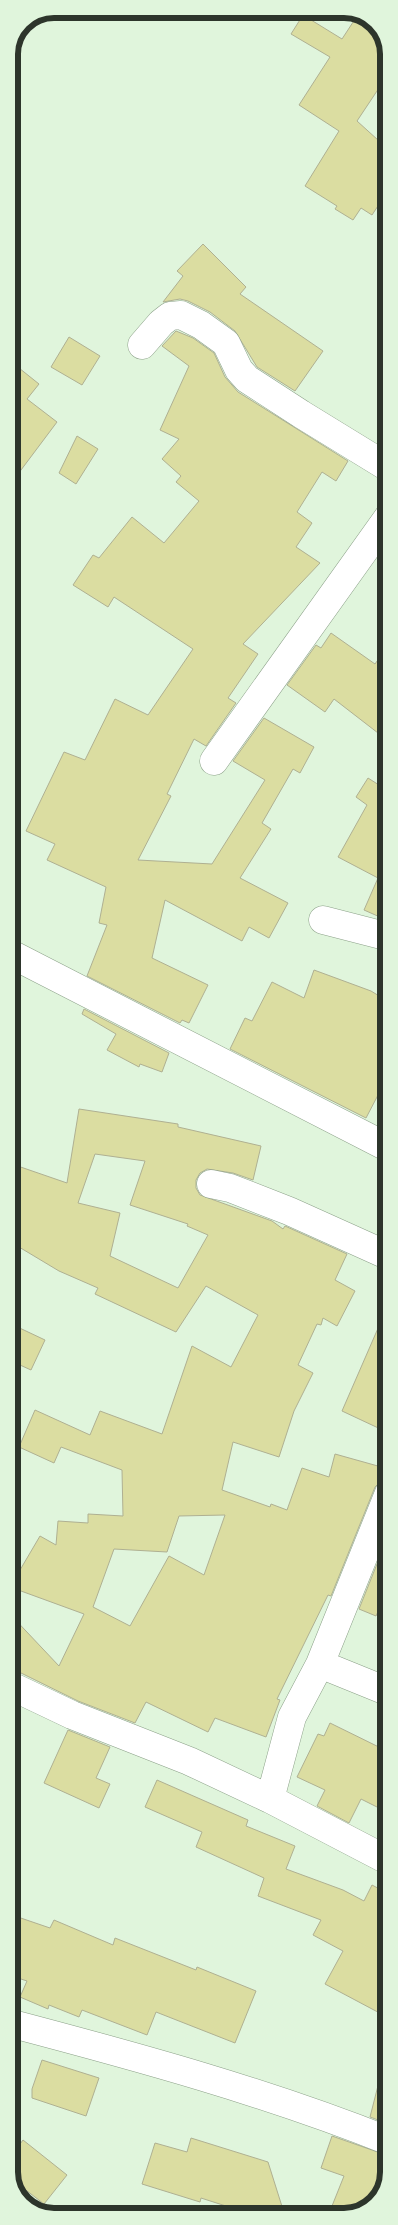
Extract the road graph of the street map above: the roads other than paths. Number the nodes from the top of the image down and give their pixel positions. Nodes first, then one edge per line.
1 (142, 345) dead end
2 (380, 462) edge
3 (380, 529) edge
4 (214, 761) dead end
5 (323, 920) dead end
6 (380, 935) edge
7 (18, 959) edge
8 (380, 1143) edge
9 (211, 1184) dead end
10 (380, 1252) edge
11 (380, 1515) edge
12 (320, 1664) junction
13 (380, 1688) edge
14 (18, 1689) edge
15 (270, 1799) junction
16 (380, 1856) edge
17 (18, 2025) edge
18 (380, 2137) edge

1 - 2 street
3 - 4 street
5 - 6 street
7 - 8 street
9 - 10 street
11 - 12 street
12 - 13 street
12 - 15 street
14 - 15 street
15 - 16 street
17 - 18 street

